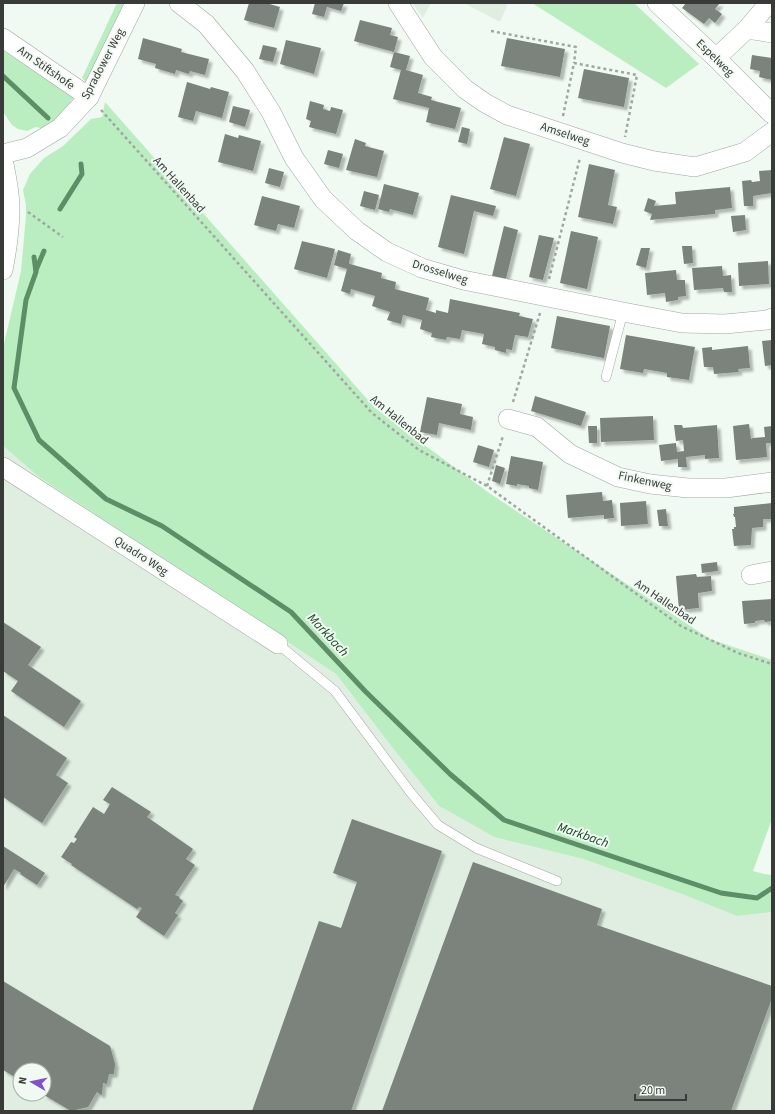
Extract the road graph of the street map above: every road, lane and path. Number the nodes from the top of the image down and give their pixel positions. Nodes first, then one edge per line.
1 (135, 3) edge
2 (179, 3) edge
3 (398, 3) edge
4 (657, 3) edge
5 (769, 3) edge
6 (747, 28) junction
7 (491, 31) dead end
8 (772, 33) edge
9 (3, 38) edge
10 (716, 58) junction
11 (574, 63) junction
12 (89, 97) junction
13 (772, 114) edge
14 (772, 132) edge
15 (560, 133) junction
16 (584, 140) junction
17 (622, 153) junction
18 (3, 154) edge
19 (3, 159) edge
20 (7, 207) edge
21 (63, 237) dead end
22 (3, 270) edge
23 (545, 297) junction
24 (623, 312) junction
25 (772, 318) edge
26 (606, 377) dead end
27 (508, 419) junction
28 (3, 467) edge
29 (772, 482) edge
30 (487, 486) junction
31 (772, 571) edge
32 (751, 576) dead end
33 (278, 644) joint
34 (772, 664) edge
35 (558, 881) dead end

1 - 12 street, Spradower Weg
2 - 23 street, Drosselweg
3 - 15 street, Amselweg
4 - 10 street, Espelweg
5 - 6 street
6 - 8 street
6 - 10 street
7 - 11 path
9 - 12 street, Am Stiftshofe
10 - 13 street, Espelweg
11 - 15 path
11 - 17 path
12 - 18 street, Spradower Weg
12 - 30 path, Am Hallenbad
14 - 17 street, Amselweg
15 - 16 street, Amselweg
16 - 17 street, Amselweg
16 - 23 path
19 - 20 street
20 - 21 path
20 - 22 street
23 - 24 street, Drosselweg
23 - 27 path
24 - 25 street, Drosselweg
24 - 26 lane
27 - 29 street, Finkenweg
27 - 30 path
28 - 33 street, Quadro Weg
30 - 34 path, Am Hallenbad
31 - 32 street
33 - 35 lane

